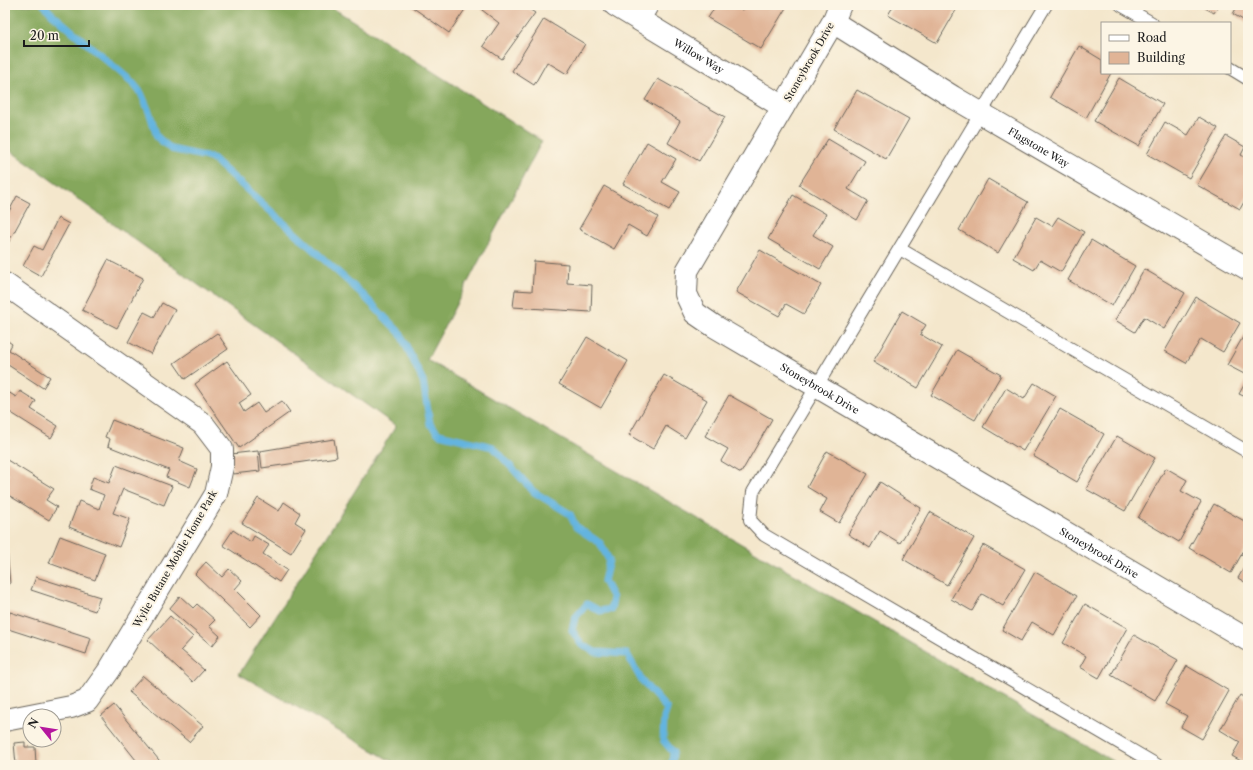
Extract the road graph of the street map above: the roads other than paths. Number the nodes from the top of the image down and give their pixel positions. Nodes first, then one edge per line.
1 (616, 5) edge
2 (1046, 5) edge
3 (1121, 5) edge
4 (648, 13) edge
5 (837, 13) edge
6 (1150, 22) edge
7 (1231, 69) edge
8 (1248, 79) edge
9 (783, 107) junction
10 (981, 113) junction
11 (900, 249) junction
12 (1248, 269) edge
13 (5, 284) edge
14 (817, 386) junction
15 (1248, 452) edge
16 (1248, 640) edge
17 (5, 720) edge
18 (1157, 765) edge

1 - 4 street, Willow Way
2 - 10 lane
3 - 6 lane
4 - 9 street, Willow Way
5 - 9 street, Stoneybrook Drive
5 - 10 street, Flagstone Way
7 - 8 lane
9 - 14 street, Stoneybrook Drive
10 - 11 lane
10 - 12 street, Flagstone Way
11 - 14 lane
11 - 15 lane
13 - 17 street, Wylie Butane Mobile Home Park
14 - 16 street, Stoneybrook Drive
14 - 18 lane

